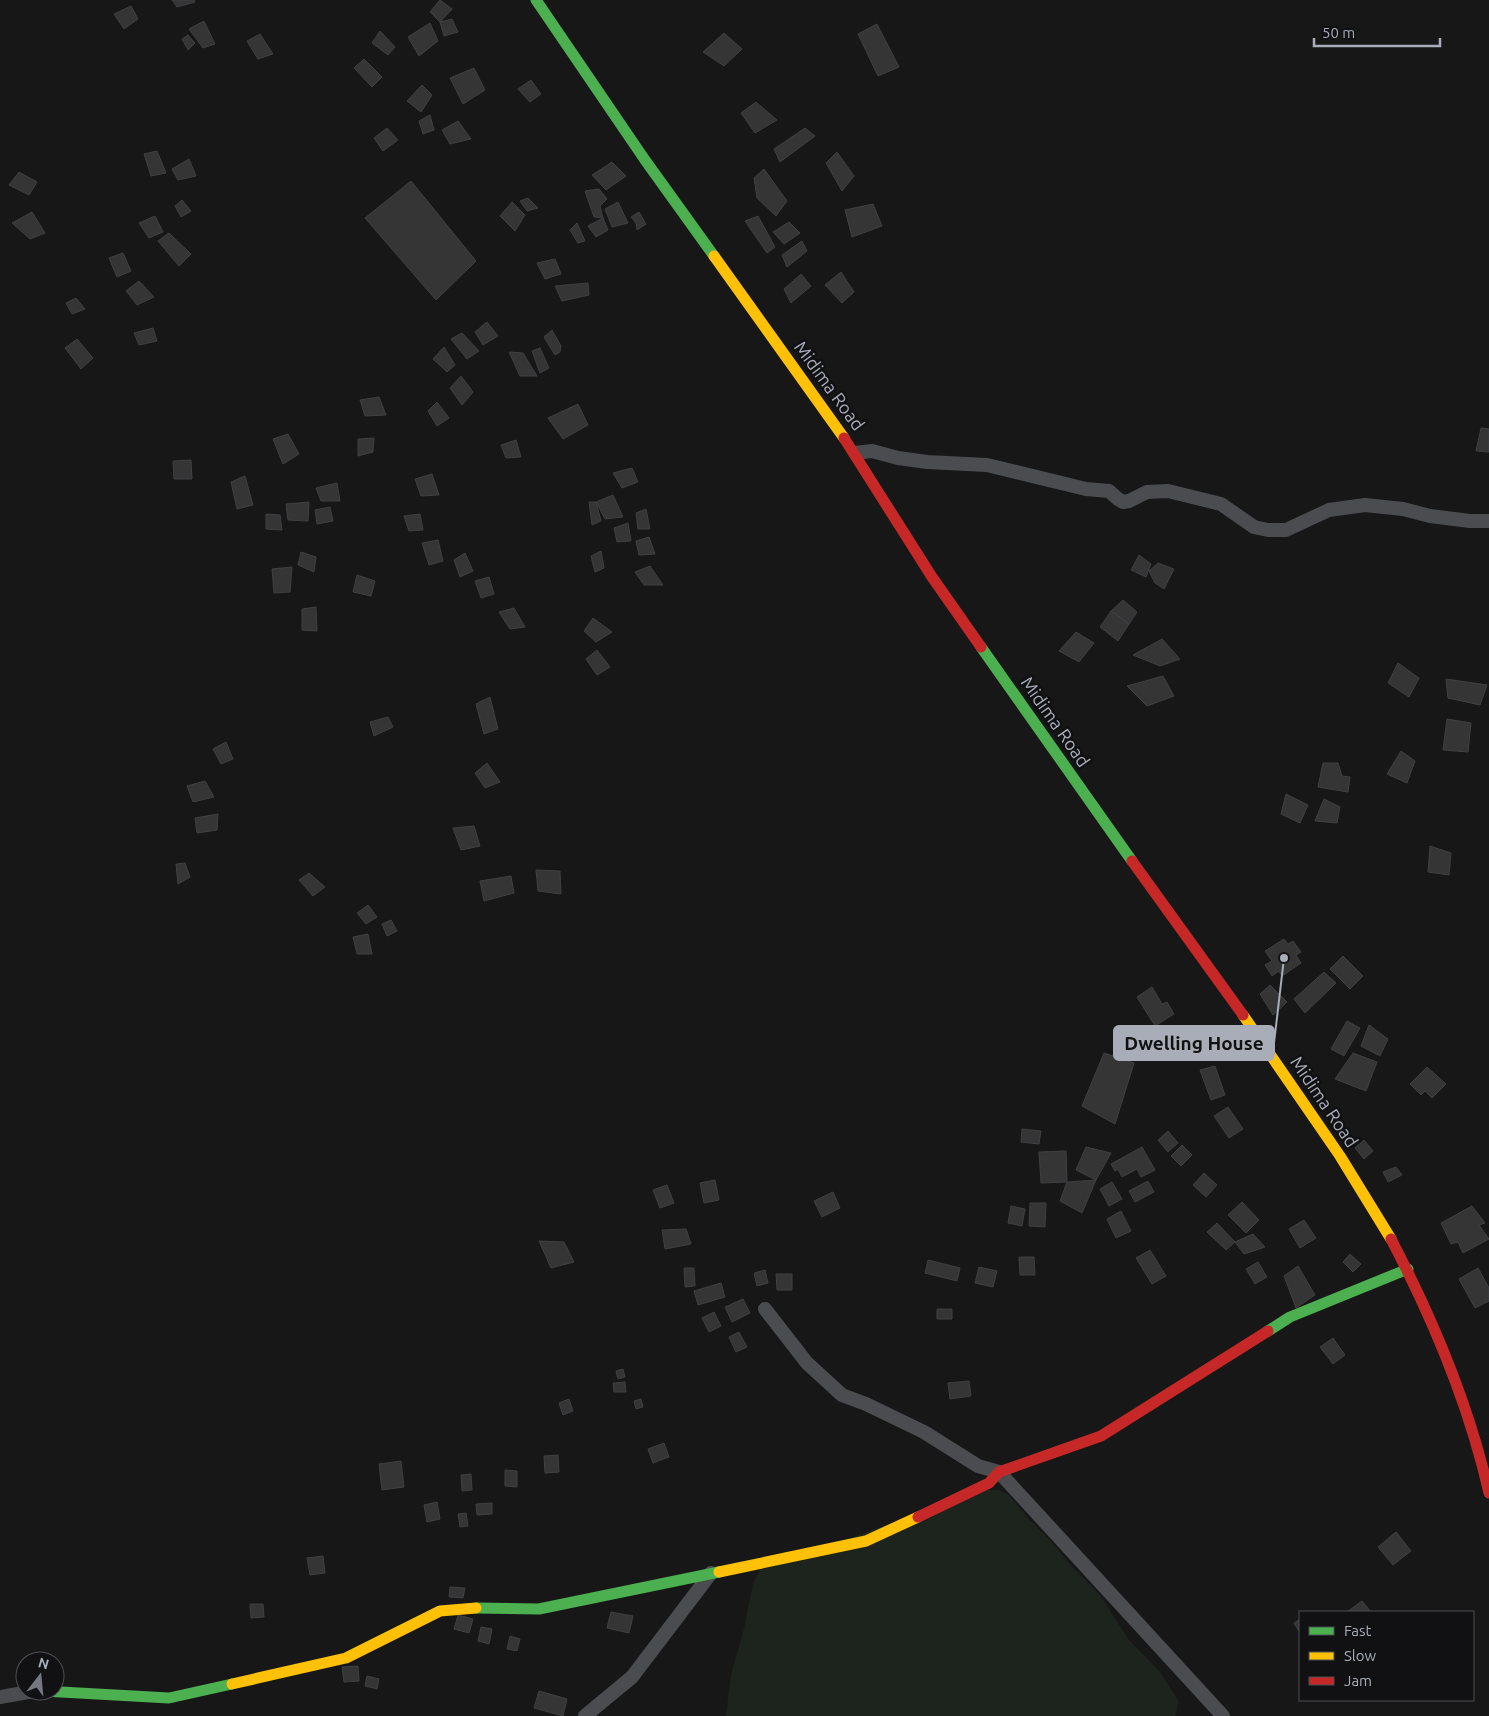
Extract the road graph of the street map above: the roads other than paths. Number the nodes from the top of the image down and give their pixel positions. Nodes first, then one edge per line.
1 (536, 0) edge
2 (856, 453) junction
3 (1489, 521) edge
4 (1408, 1269) junction
5 (765, 1309) dead end
6 (999, 1472) junction
7 (1489, 1493) edge
8 (711, 1573) junction
9 (65, 1692) edge
10 (15, 1694) edge
11 (0, 1696) edge
12 (585, 1716) edge
13 (1223, 1716) edge

1 - 2 main road, Midima Road
2 - 3 street
2 - 4 main road, Midima Road
4 - 6 main road
4 - 7 main road, Midima Road
5 - 6 street
6 - 8 main road
6 - 13 street
8 - 9 main road
8 - 12 street
10 - 11 street

